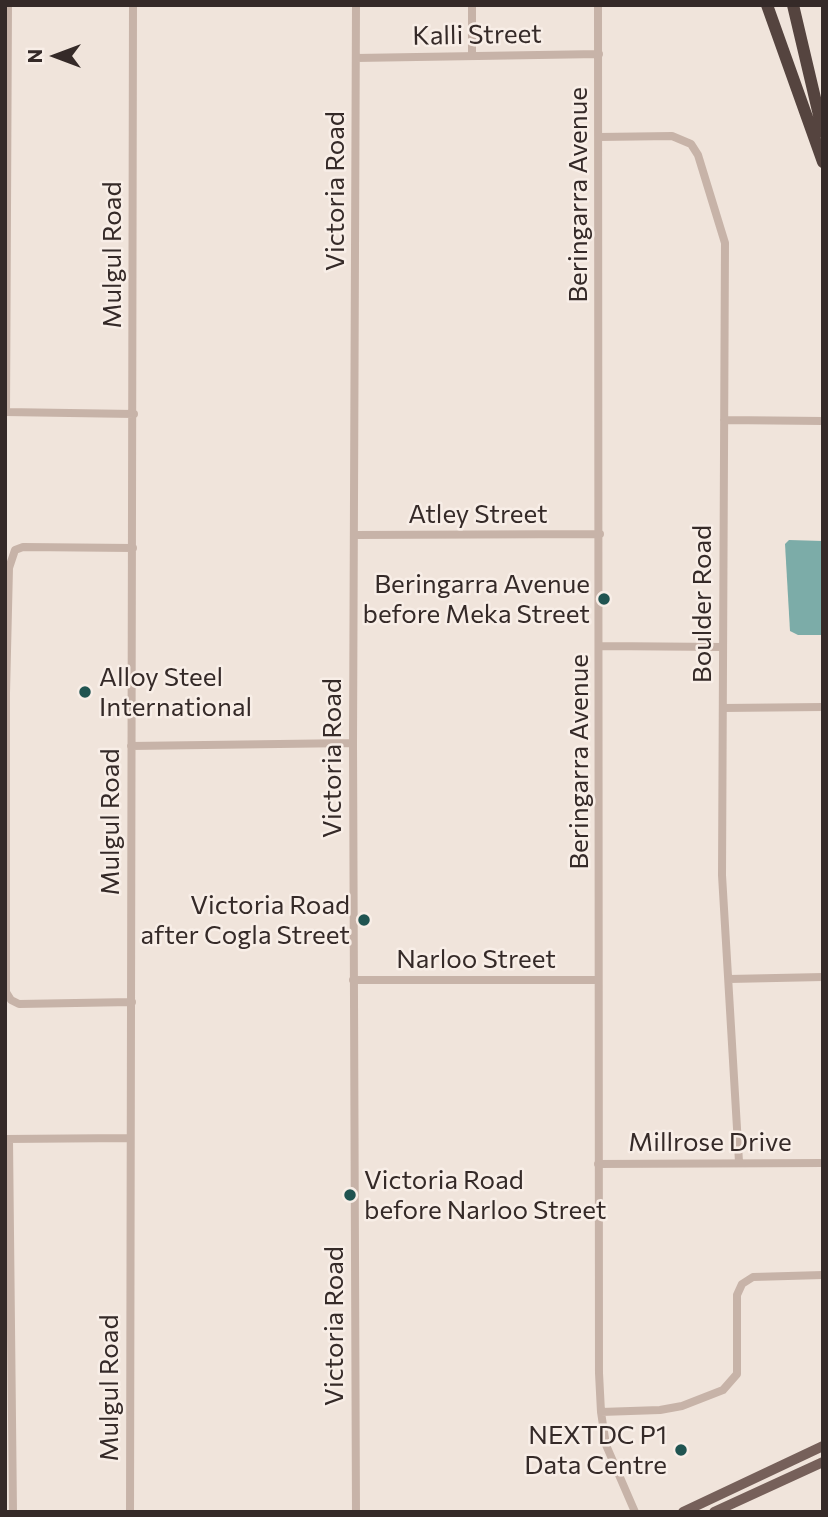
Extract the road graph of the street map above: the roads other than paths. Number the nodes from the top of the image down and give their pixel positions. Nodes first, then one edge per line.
1 (8, 5) edge
2 (134, 5) edge
3 (355, 5) edge
4 (472, 5) edge
5 (598, 5) edge
6 (767, 5) edge
7 (793, 5) edge
8 (598, 54) junction
9 (472, 56) junction
10 (356, 58) junction
11 (823, 132) edge
12 (599, 137) junction
13 (823, 162) edge
14 (6, 412) edge
15 (134, 414) junction
16 (724, 420) junction
17 (823, 421) edge
18 (600, 534) junction
19 (355, 535) junction
20 (133, 548) junction
21 (601, 646) junction
22 (723, 647) junction
23 (823, 707) edge
24 (723, 708) junction
25 (353, 743) junction
26 (131, 746) junction
27 (823, 977) edge
28 (729, 979) junction
29 (354, 980) junction
30 (598, 980) junction
31 (132, 1002) junction
32 (130, 1138) junction
33 (7, 1140) edge
34 (739, 1163) junction
35 (823, 1163) edge
36 (598, 1164) junction
37 (8, 1257) edge
38 (823, 1275) edge
39 (601, 1412) junction
40 (823, 1446) edge
41 (823, 1462) edge
42 (13, 1512) edge
43 (130, 1512) edge
44 (356, 1512) edge
45 (635, 1512) edge
46 (683, 1512) edge
47 (714, 1512) edge

1 - 14 street
2 - 15 street, Mulgul Road
3 - 10 street, Victoria Road
4 - 9 street
5 - 8 street, Beringarra Avenue
6 - 13 highway
7 - 11 highway
8 - 9 street, Kalli Street
8 - 12 street, Beringarra Avenue
9 - 10 street, Kalli Street
10 - 19 street, Victoria Road
12 - 16 street, Boulder Road
12 - 18 street, Beringarra Avenue
14 - 15 street
15 - 20 street, Mulgul Road
16 - 17 street
16 - 22 street, Boulder Road
18 - 19 street, Atley Street
18 - 21 street, Beringarra Avenue
19 - 25 street, Victoria Road
20 - 26 street, Mulgul Road
20 - 31 street
21 - 22 street
21 - 30 street, Beringarra Avenue
22 - 24 street, Boulder Road
23 - 24 street
24 - 28 street, Boulder Road
25 - 26 street
25 - 29 street, Victoria Road
26 - 31 street, Mulgul Road
27 - 28 street
28 - 34 street, Boulder Road
29 - 30 street, Narloo Street
29 - 44 street, Victoria Road
30 - 36 street, Beringarra Avenue
31 - 32 street, Mulgul Road
32 - 33 street
32 - 43 street, Mulgul Road
33 - 37 street
34 - 35 street, Millrose Drive
34 - 36 street, Millrose Drive
36 - 39 street, Beringarra Avenue
37 - 42 street
38 - 39 street
39 - 45 street, Beringarra Avenue
40 - 46 main road
41 - 47 main road

